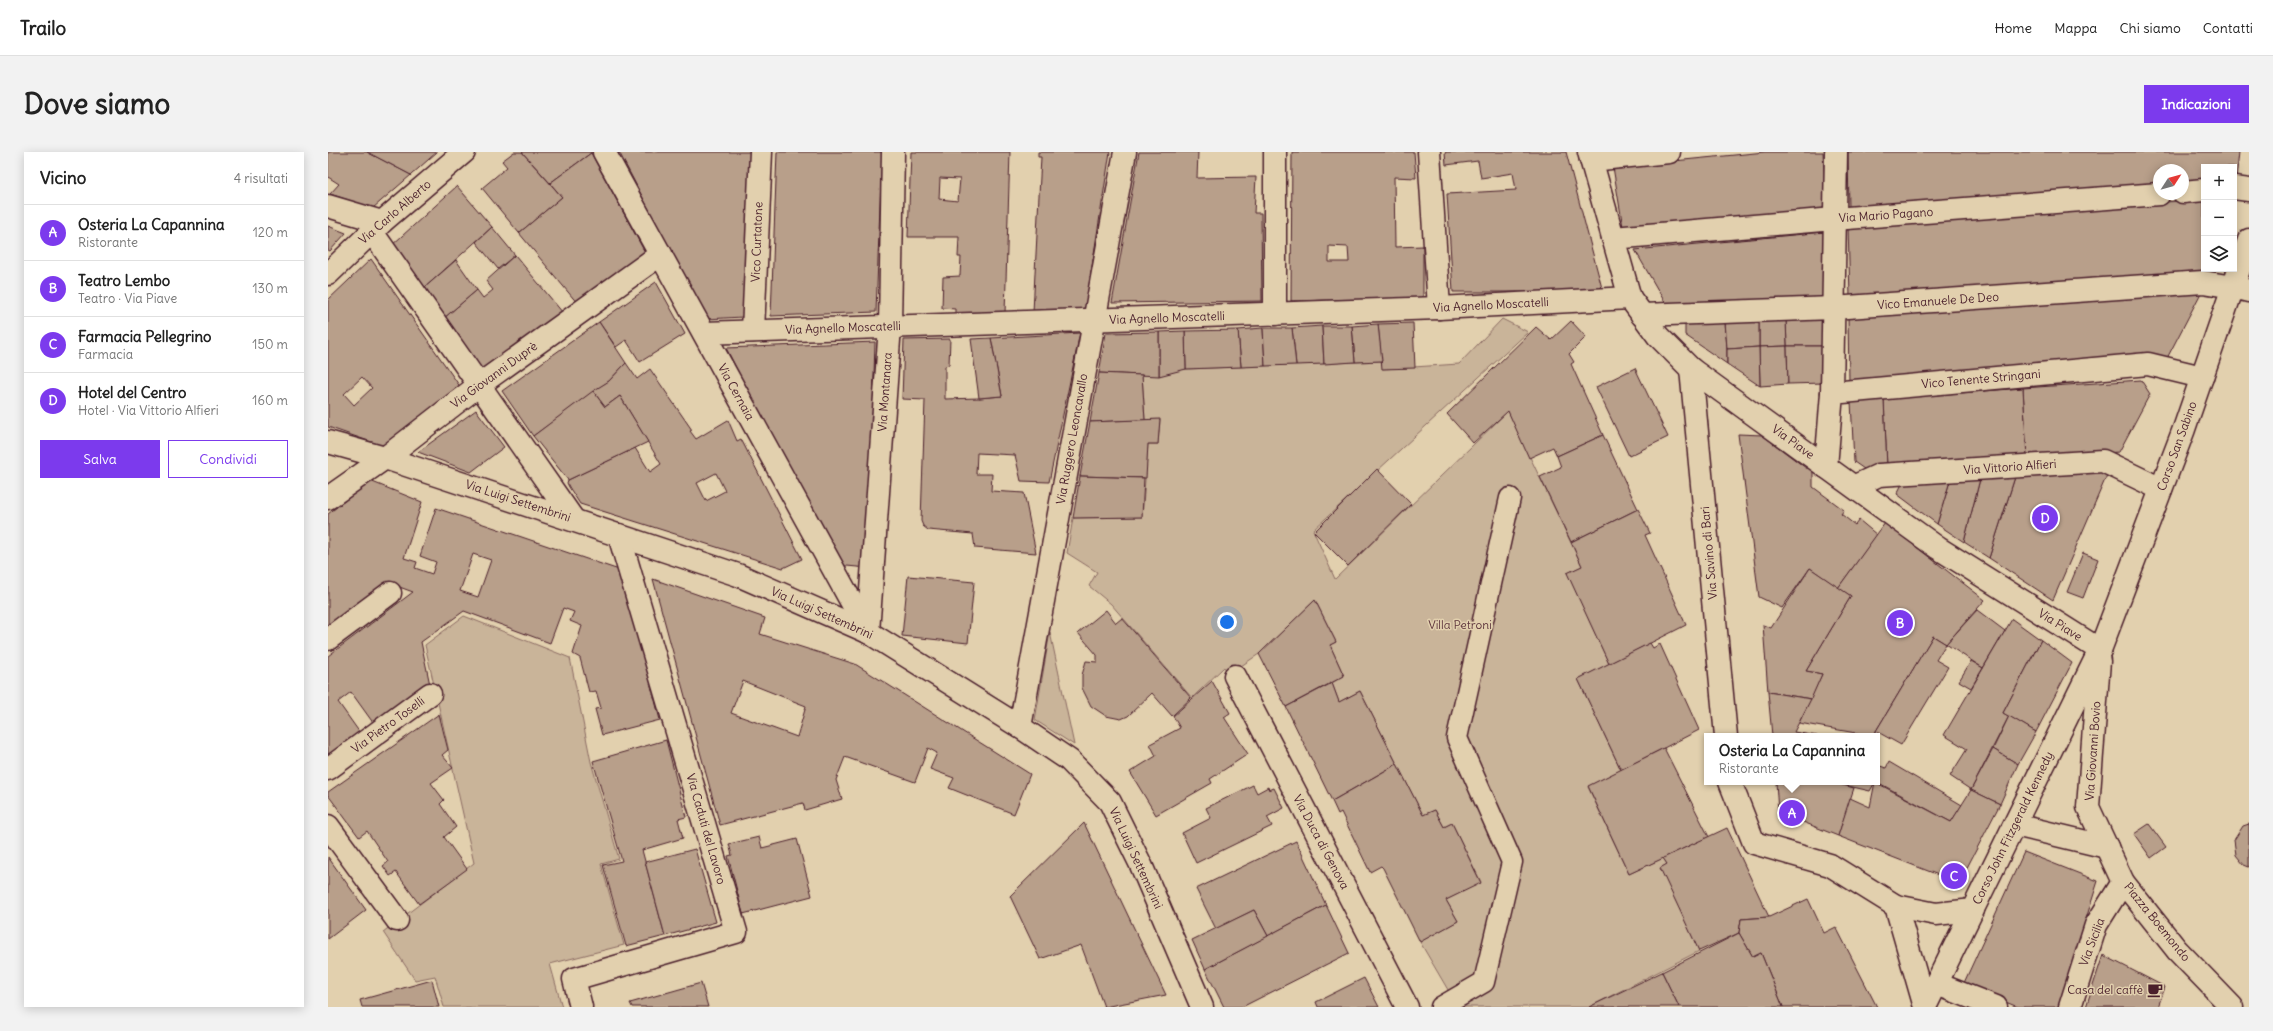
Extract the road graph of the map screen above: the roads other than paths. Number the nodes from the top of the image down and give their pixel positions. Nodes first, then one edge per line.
1 (464, 152) edge
2 (604, 152) edge
3 (761, 152) edge
4 (893, 152) edge
5 (1125, 152) edge
6 (1275, 152) edge
7 (1429, 152) edge
8 (1669, 152) edge
9 (1836, 152) edge
10 (1590, 156) edge
11 (2237, 188) edge
12 (2201, 190) edge
13 (2249, 190) edge
14 (2189, 191) edge
15 (2153, 194) edge
16 (328, 206) edge
17 (1834, 219) junction
18 (377, 227) junction
19 (1613, 238) junction
20 (2249, 240) edge
21 (661, 254) junction
22 (328, 274) edge
23 (2241, 289) edge
24 (1636, 306) junction
25 (1440, 308) junction
26 (1833, 308) junction
27 (1275, 314) junction
28 (1094, 320) junction
29 (890, 326) junction
30 (753, 331) junction
31 (704, 333) junction
32 (1691, 369) junction
33 (2202, 377) junction
34 (479, 385) junction
35 (1832, 393) junction
36 (328, 442) edge
37 (385, 458) junction
38 (1826, 466) junction
39 (1855, 486) junction
40 (2161, 489) junction
41 (328, 498) edge
42 (1510, 498) dead end
43 (573, 519) junction
44 (619, 535) junction
45 (390, 593) dead end
46 (868, 632) junction
47 (328, 639) edge
48 (2100, 650) junction
49 (1235, 676) dead end
50 (430, 694) dead end
51 (1020, 727) junction
52 (1726, 733) edge
53 (328, 770) edge
54 (1731, 785) edge
55 (2015, 825) junction
56 (328, 826) edge
57 (2107, 847) junction
58 (2123, 882) junction
59 (1896, 906) junction
60 (1973, 910) junction
61 (397, 920) dead end
62 (1937, 984) junction
63 (581, 1007) edge
64 (1202, 1007) edge
65 (1407, 1007) edge
66 (1441, 1007) edge
67 (1925, 1007) edge
68 (1996, 1007) edge
69 (2070, 1007) edge
70 (2232, 1007) edge

1 - 18 street, Via Carlo Alberto
2 - 21 street, Via Cernaia
3 - 30 street, Vico Curtatone
4 - 29 street, Via Montanara
5 - 28 street, Via Ruggero Leoncavallo
6 - 27 street
7 - 25 street
8 - 10 street
9 - 17 street
10 - 19 street, Via Piave
11 - 13 street
12 - 14 street
15 - 17 street, Via Mario Pagano
16 - 18 street
17 - 19 street, Via Mario Pagano
17 - 26 street
18 - 22 street, Via Carlo Alberto
18 - 34 street
19 - 24 street, Via Piave
20 - 23 street, Corso San Sabino
21 - 31 street, Via Cernaia
21 - 34 street, Via Giovanni Duprè
23 - 26 street, Vico Emanuele De Deo
23 - 33 street, Corso San Sabino
24 - 25 street, Via Agnello Moscatelli
24 - 26 street, Vico Emanuele De Deo
24 - 32 street, Via Piave
25 - 27 street, Via Agnello Moscatelli
26 - 35 street
27 - 28 street, Via Agnello Moscatelli
28 - 29 street, Via Agnello Moscatelli
28 - 51 street, Via Ruggero Leoncavallo
29 - 30 street, Via Agnello Moscatelli
29 - 46 street, Via Montanara
30 - 31 street, Via Agnello Moscatelli
31 - 46 street, Via Cernaia
32 - 38 street, Via Piave
32 - 52 street, Via Savino di Bari
33 - 35 street, Vico Tenente Stringani
33 - 40 street, Corso San Sabino
34 - 37 street, Via Giovanni Duprè
34 - 43 street
35 - 38 street
36 - 37 street, Via Luigi Settembrini
37 - 41 street, Via Giovanni Duprè
37 - 43 street, Via Luigi Settembrini
38 - 39 street, Via Piave
39 - 40 street, Via Vittorio Alfieri
39 - 48 street, Via Piave
40 - 48 street, Corso San Sabino
42 - 66 street
43 - 44 street, Via Luigi Settembrini
44 - 46 street, Via Luigi Settembrini
44 - 63 street, Via Caduti del Lavoro
45 - 47 street
46 - 51 street, Via Luigi Settembrini
48 - 55 street, Corso John Fitzgerald Kennedy
48 - 57 street, Via Giovanni Bovio
49 - 65 street, Via Duca di Genova
50 - 53 street, Via Pietro Toselli
51 - 64 street, Via Luigi Settembrini
54 - 59 street
55 - 57 street
55 - 60 street, Corso John Fitzgerald Kennedy
56 - 61 street
57 - 58 street, Piazza Boemondo
58 - 69 street, Via Sicilia
58 - 70 street, Piazza Boemondo
59 - 60 street
59 - 67 street
60 - 62 street, Corso John Fitzgerald Kennedy
62 - 67 street, Corso John Fitzgerald Kennedy
62 - 68 street

